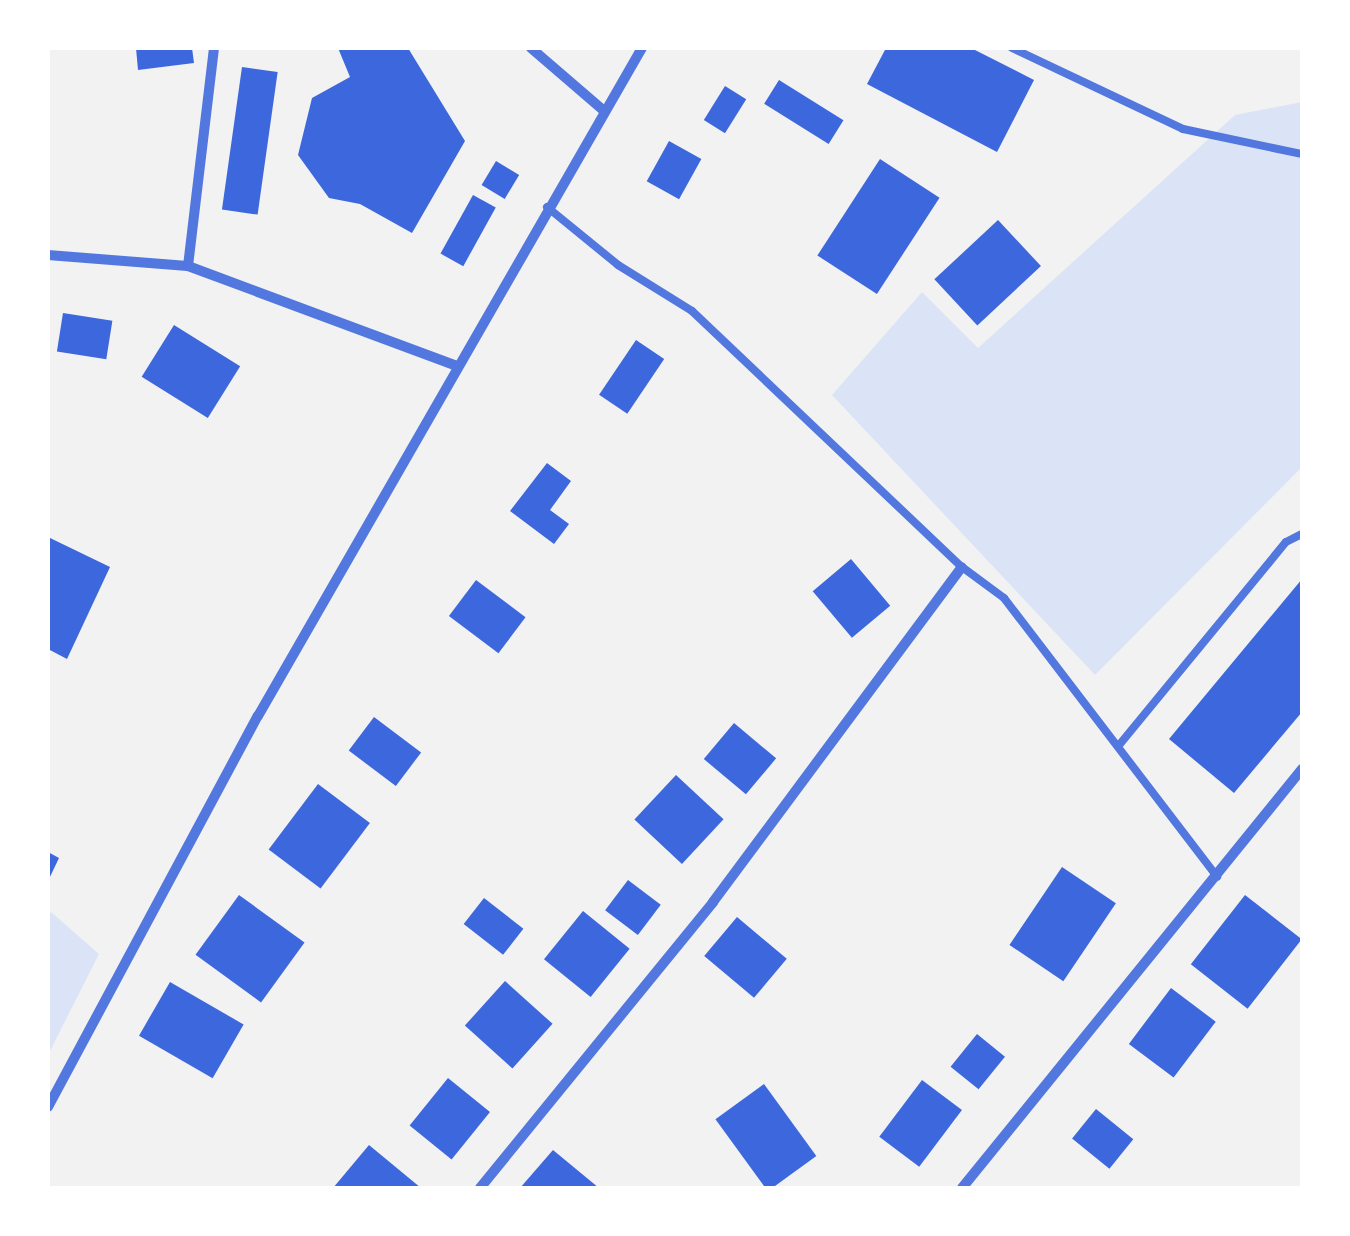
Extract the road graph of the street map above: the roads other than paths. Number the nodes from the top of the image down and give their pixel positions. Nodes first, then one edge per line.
1 (214, 48) edge
2 (531, 48) edge
3 (642, 48) edge
4 (1012, 48) edge
5 (602, 110) junction
6 (1302, 154) edge
7 (547, 207) junction
8 (48, 255) edge
9 (188, 266) junction
10 (457, 366) junction
11 (1302, 534) edge
12 (962, 568) junction
13 (1120, 744) junction
14 (1302, 770) edge
15 (1217, 877) junction
16 (48, 1107) edge
17 (480, 1188) edge
18 (962, 1188) edge

1 - 9 street
2 - 5 street
3 - 5 street
4 - 6 lane
5 - 7 street
7 - 10 street
7 - 12 lane
8 - 9 street
9 - 10 street
10 - 16 street
11 - 13 lane
12 - 13 lane
12 - 17 street
13 - 15 lane
14 - 15 street
15 - 18 street

